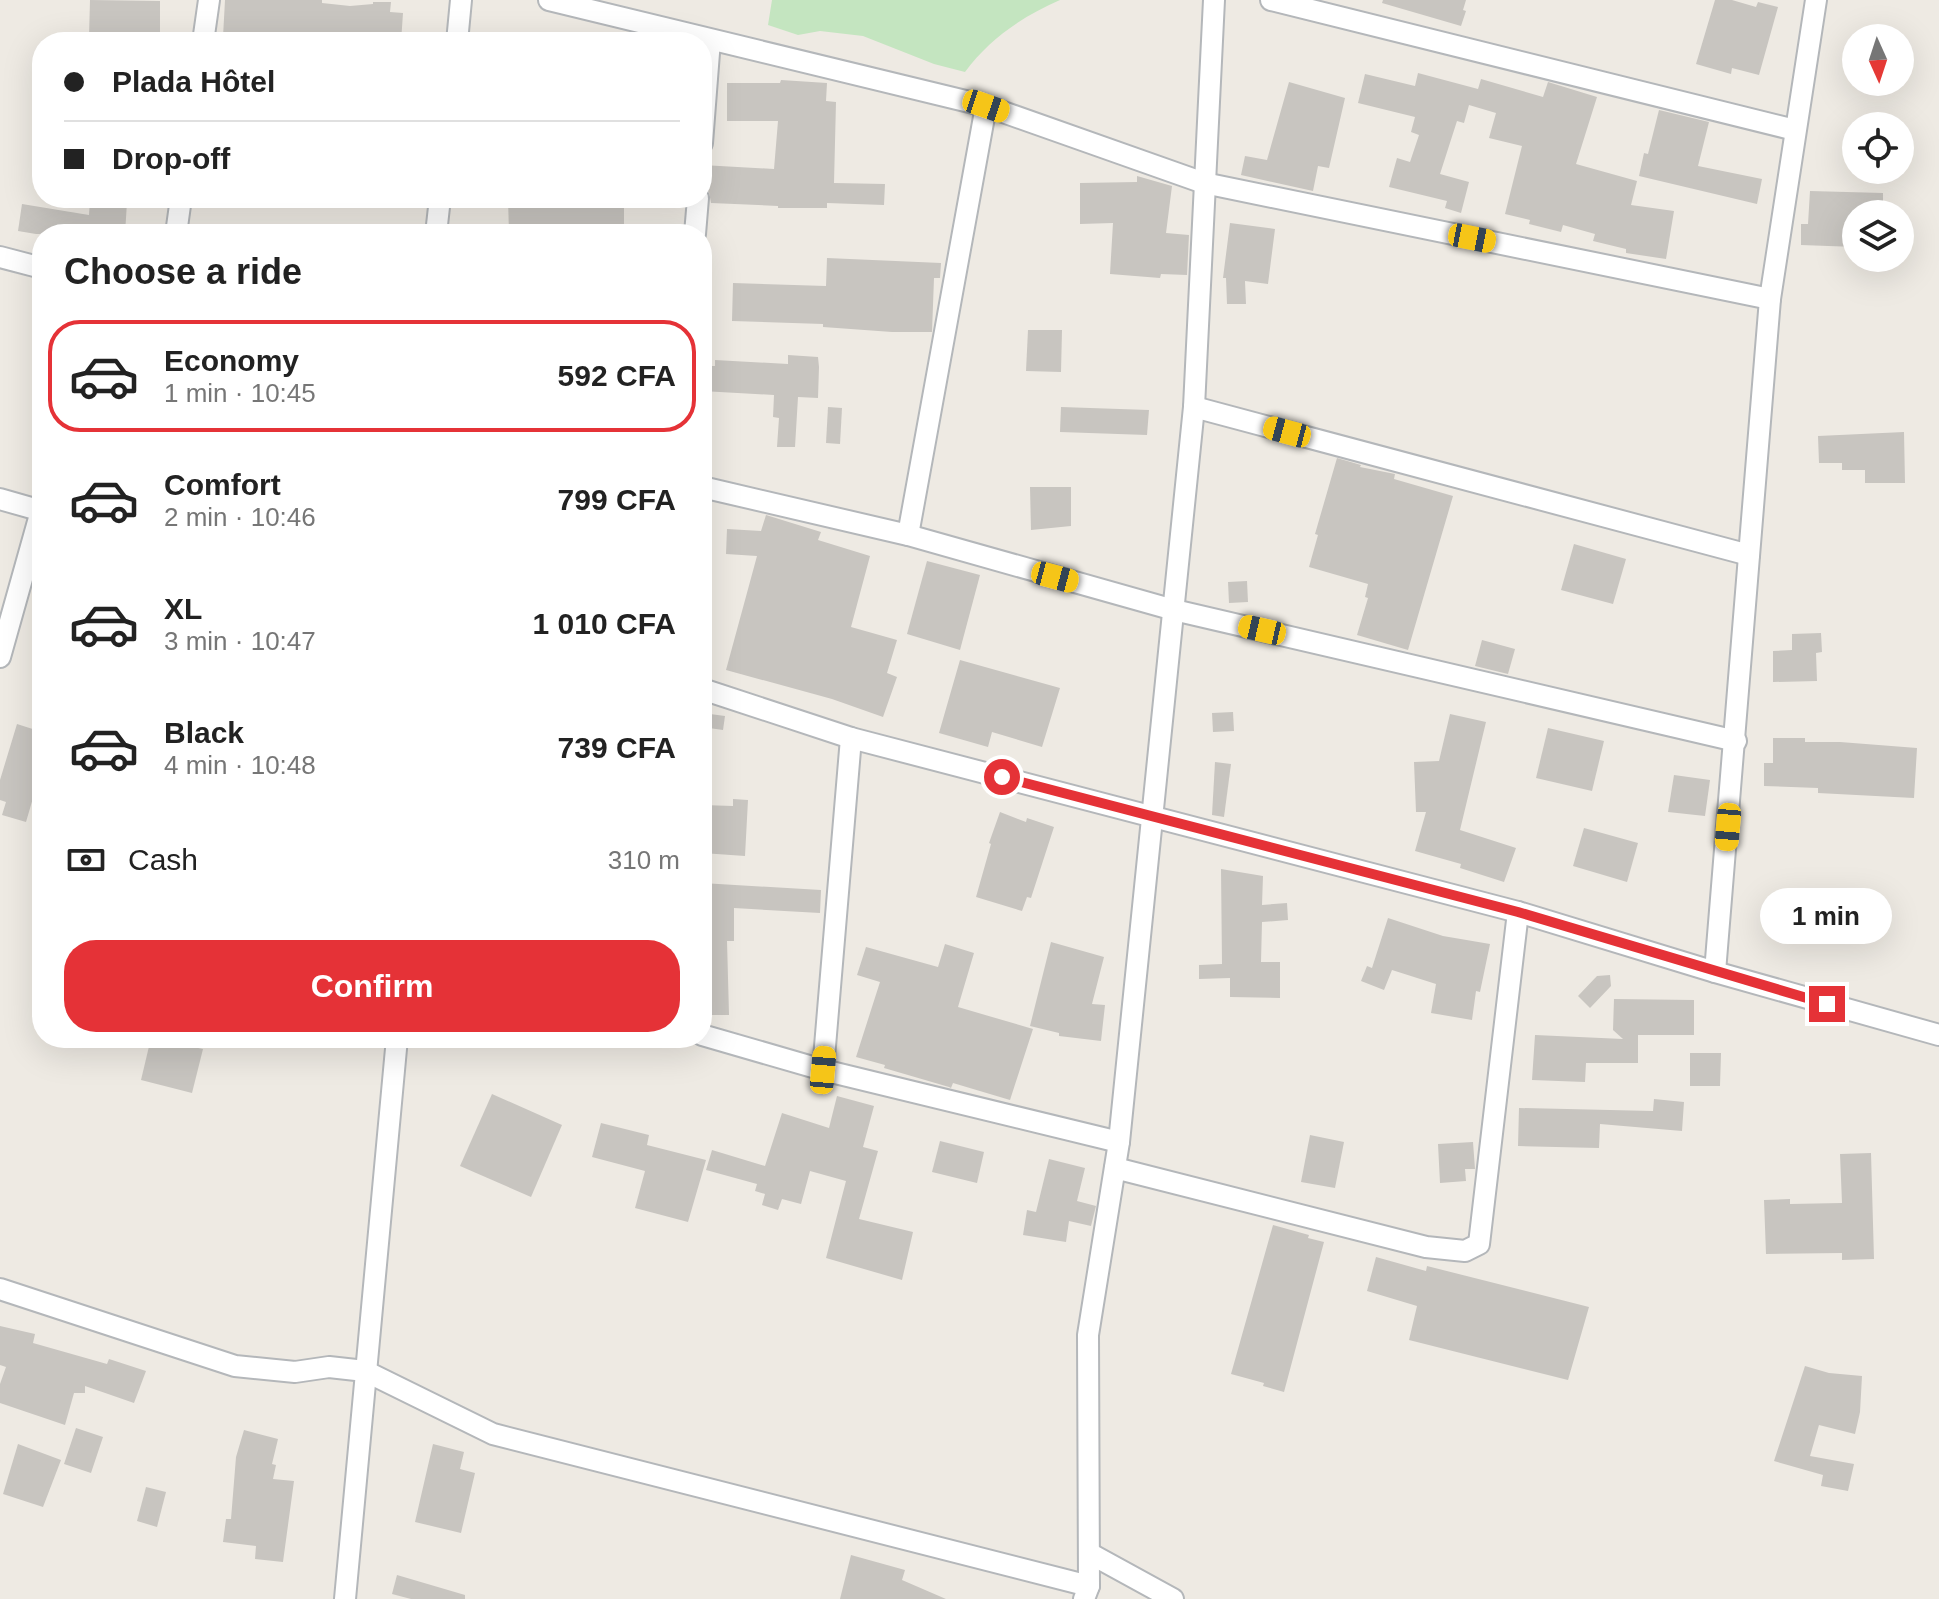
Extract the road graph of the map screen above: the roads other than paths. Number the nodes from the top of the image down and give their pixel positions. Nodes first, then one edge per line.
1 (209, 0) edge
2 (461, 0) edge
3 (549, 0) edge
4 (1214, 0) edge
5 (1271, 0) edge
6 (1816, 0) edge
7 (204, 32) edge
8 (458, 32) edge
9 (678, 32) edge
10 (712, 40) edge
11 (986, 106) junction
12 (1795, 130) junction
13 (1204, 183) junction
14 (0, 257) edge
15 (32, 265) edge
16 (1770, 299) junction
17 (1194, 407) junction
18 (712, 489) edge
19 (0, 499) edge
20 (32, 508) edge
21 (908, 535) junction
22 (32, 546) edge
23 (1749, 555) junction
24 (1174, 610) junction
25 (0, 657) edge
26 (712, 692) edge
27 (851, 738) junction
28 (1736, 741) junction
29 (1153, 816) junction
30 (1518, 912) junction
31 (1715, 972) junction
32 (1939, 1035) edge
33 (712, 1038) edge
34 (396, 1048) edge
35 (823, 1070) junction
36 (1119, 1142) junction
37 (1115, 1168) junction
38 (0, 1289) edge
39 (365, 1371) junction
40 (1089, 1553) junction
41 (1086, 1592) edge
42 (345, 1599) edge
43 (1173, 1599) edge

1 - 7 street
2 - 8 street
3 - 9 street
4 - 13 street
5 - 12 street
6 - 12 street
10 - 11 street
11 - 13 street
11 - 21 street
12 - 16 street
13 - 16 street
13 - 17 street
14 - 15 street
16 - 23 street
17 - 23 street
17 - 24 street
18 - 21 street
19 - 20 street
21 - 24 street
22 - 25 street
23 - 28 street
24 - 28 street
24 - 29 street
26 - 27 street
27 - 29 street
27 - 35 street
28 - 31 street
29 - 30 street
29 - 36 street
30 - 31 street
30 - 37 street
31 - 32 street
33 - 35 street
34 - 39 street
35 - 36 street
36 - 37 street
37 - 40 street
38 - 39 street
39 - 41 street
39 - 42 street
40 - 41 street
40 - 43 street

